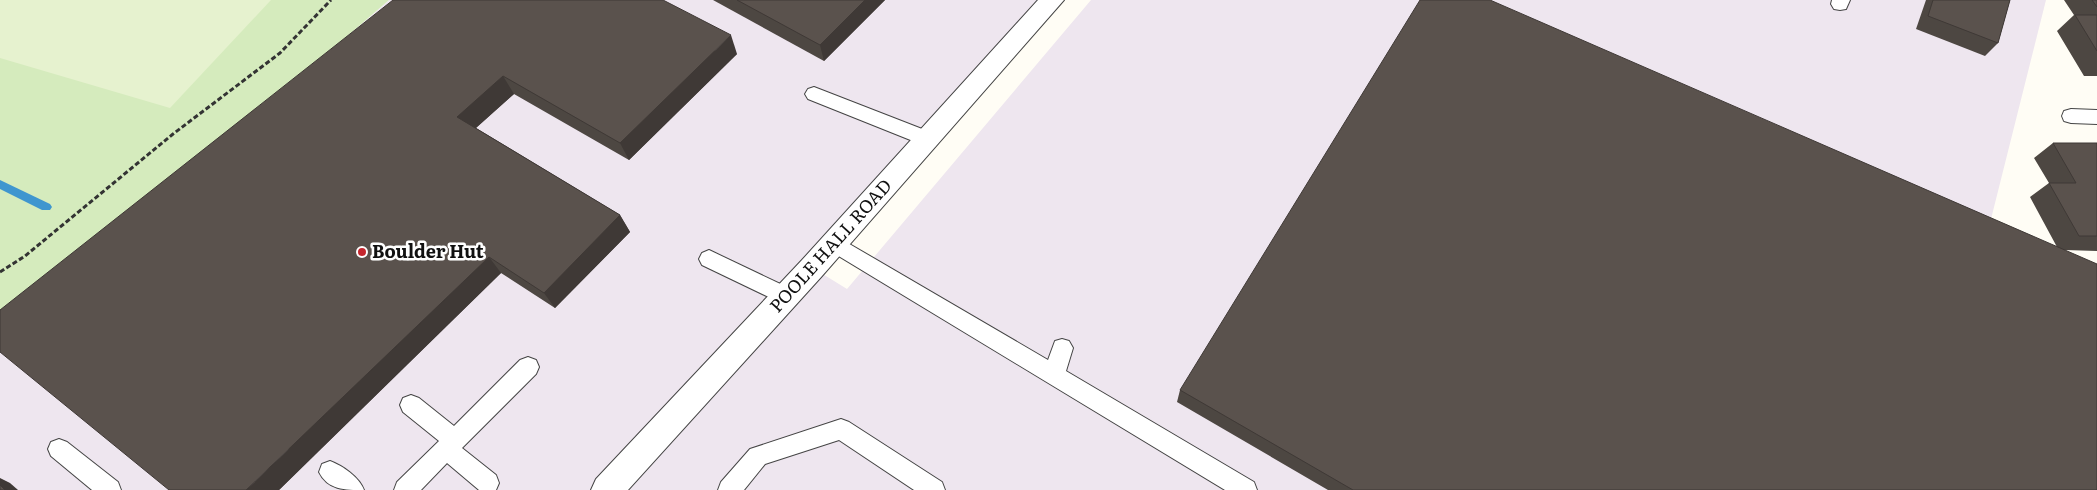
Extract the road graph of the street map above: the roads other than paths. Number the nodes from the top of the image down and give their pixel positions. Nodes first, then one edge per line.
1 (1048, 1) edge
2 (814, 94) dead end
3 (2071, 116) dead end
4 (2097, 117) edge
5 (928, 139) junction
6 (834, 243) junction
7 (709, 259) dead end
8 (786, 296) junction
9 (1062, 348) dead end
10 (528, 367) dead end
11 (1054, 374) junction
12 (410, 404) dead end
13 (451, 444) junction
14 (60, 449) dead end
15 (330, 472) dead end
16 (488, 483) dead end
17 (110, 490) edge
18 (353, 490) edge
19 (405, 490) edge
20 (607, 490) edge
21 (729, 490) edge
22 (934, 490) edge
23 (1246, 490) edge

1 - 5 street, POOLE HALL ROAD
2 - 5 lane
3 - 4 lane
5 - 6 street, POOLE HALL ROAD
6 - 8 street, POOLE HALL ROAD
6 - 11 lane
7 - 8 lane
8 - 20 street, POOLE HALL ROAD
9 - 11 lane
10 - 13 lane
11 - 23 lane
12 - 13 lane
13 - 16 lane
13 - 19 lane
14 - 17 lane
15 - 18 lane
21 - 22 lane

